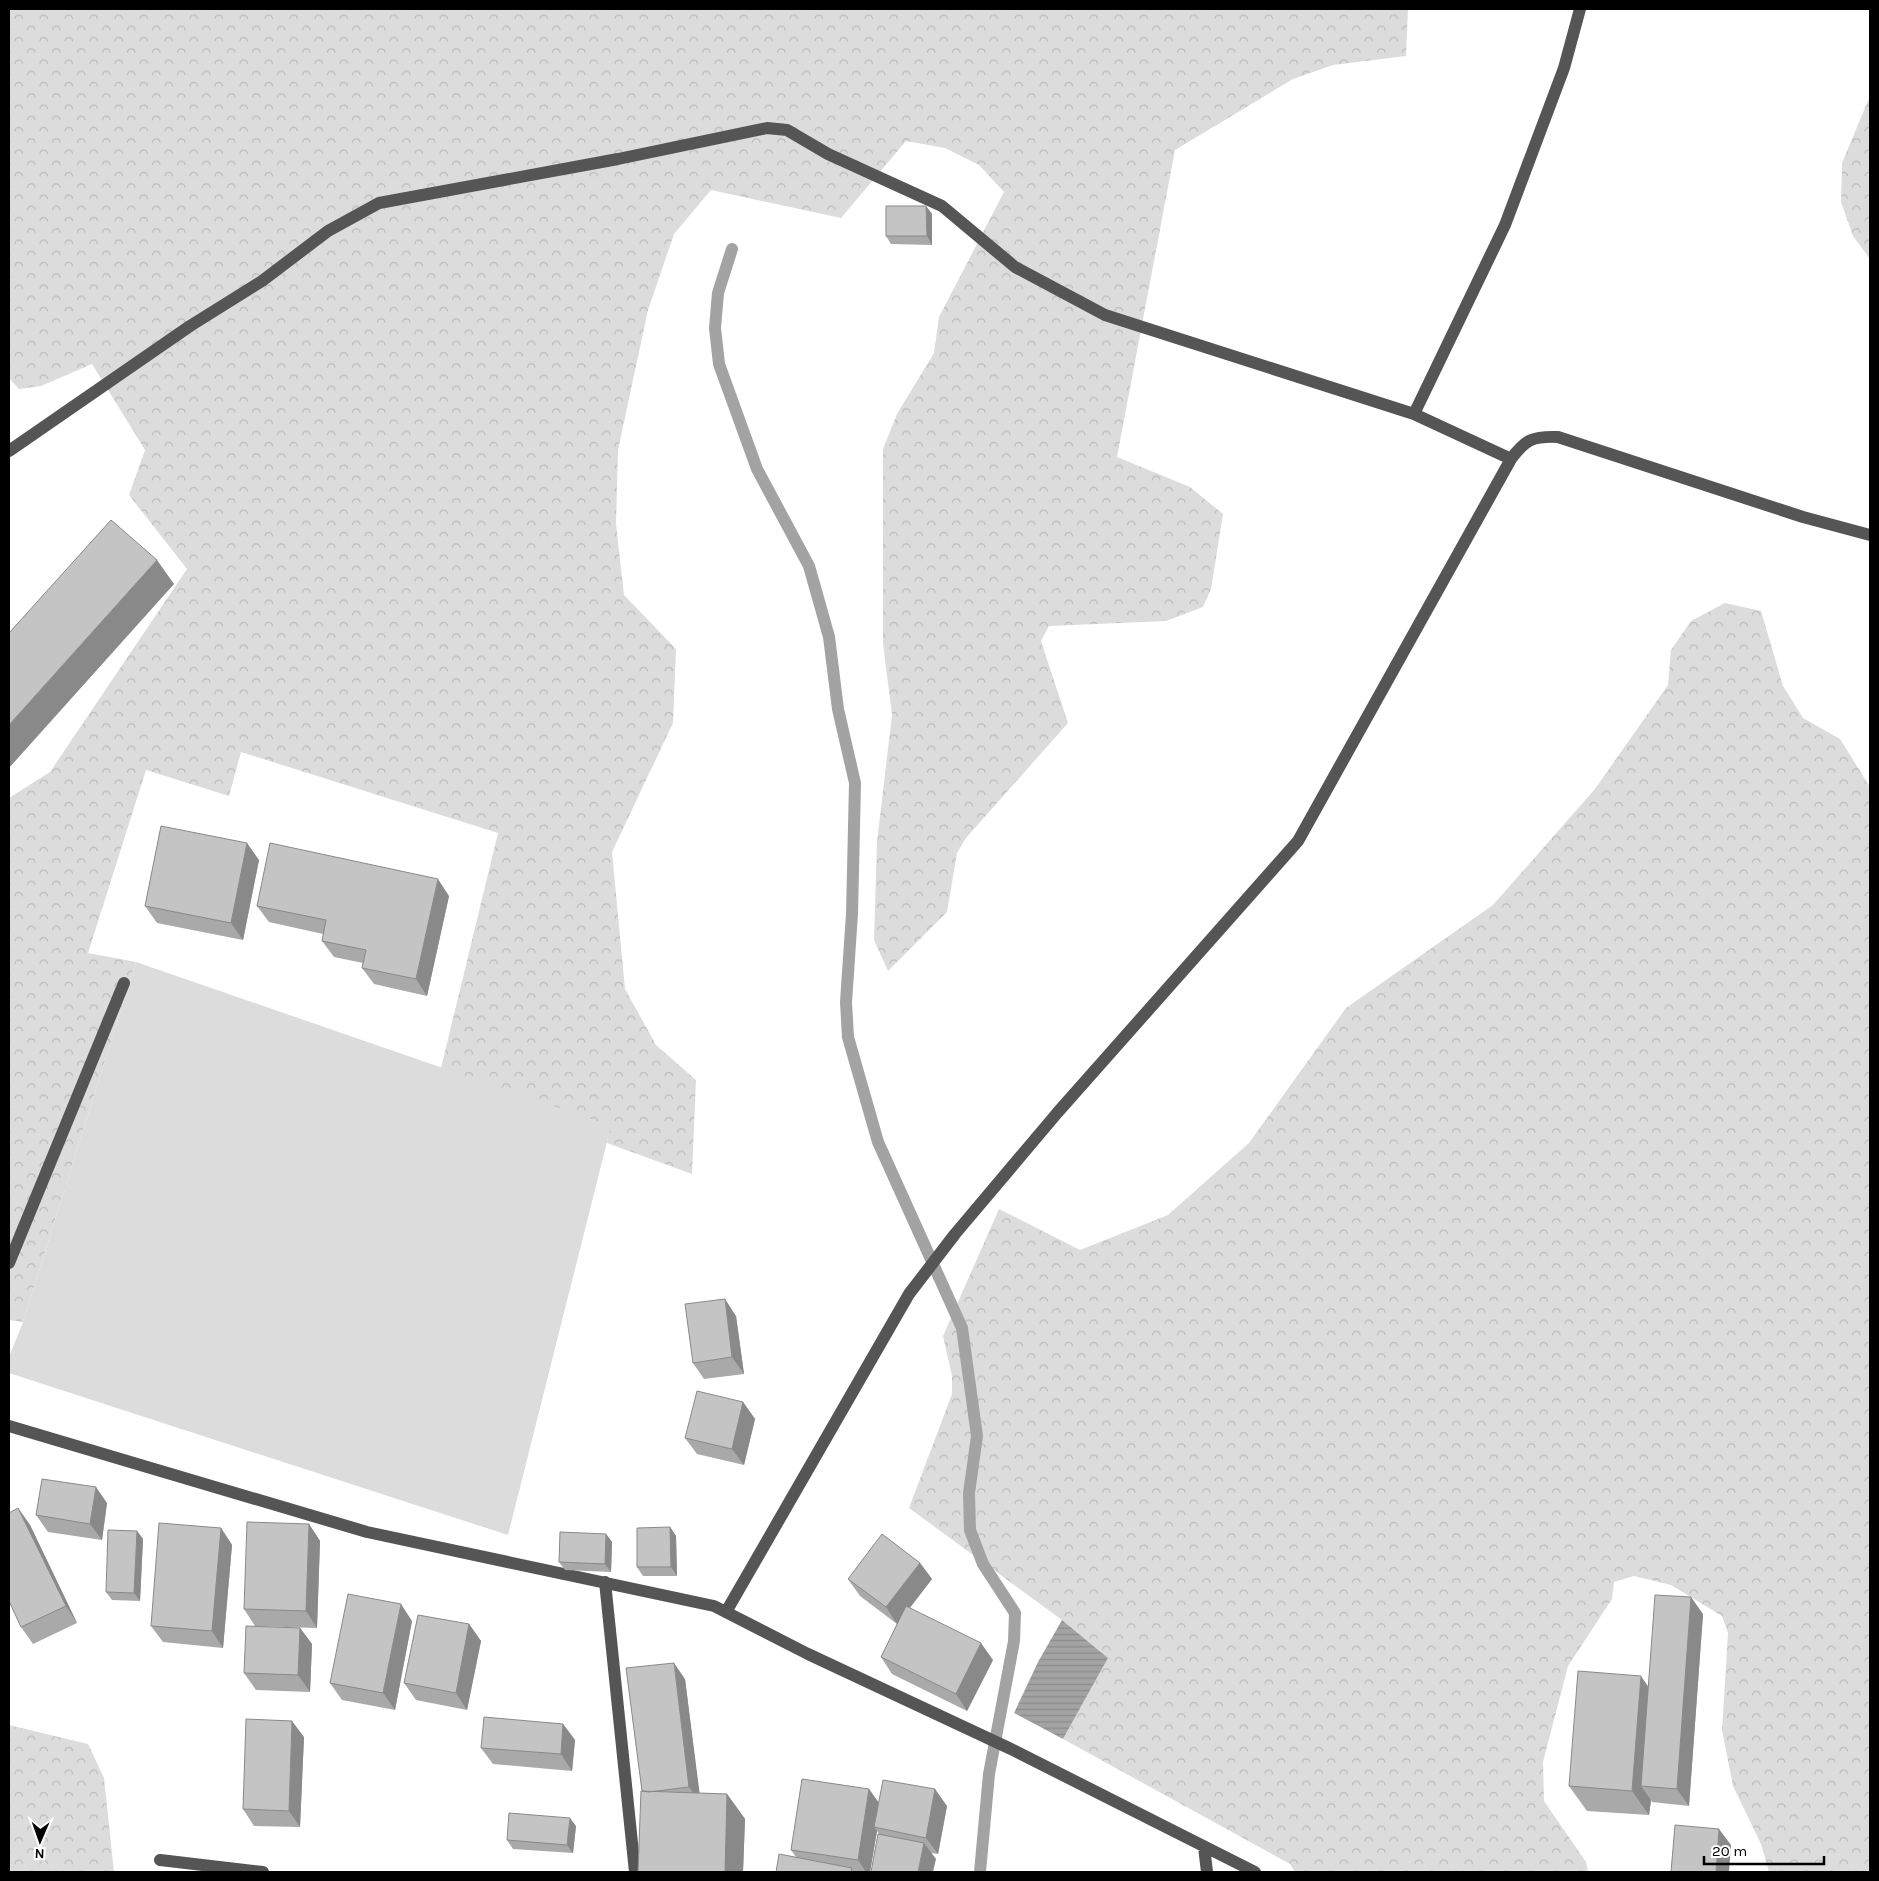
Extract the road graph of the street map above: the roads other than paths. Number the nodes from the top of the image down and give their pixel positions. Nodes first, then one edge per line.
1 (1580, 9) edge
2 (1414, 414) junction
3 (9, 451) edge
4 (1511, 459) junction
5 (1870, 535) edge
6 (124, 983) dead end
7 (9, 1263) edge
8 (9, 1426) edge
9 (605, 1582) junction
10 (726, 1612) junction
11 (1204, 1847) junction
12 (160, 1860) dead end
13 (263, 1872) edge
14 (635, 1872) edge
15 (1208, 1872) edge
16 (1255, 1872) edge

1 - 2 street
2 - 3 street
2 - 4 street
4 - 5 street
4 - 10 street
6 - 7 street
8 - 9 street
9 - 10 street
9 - 14 street
10 - 11 street
11 - 15 street
11 - 16 street
12 - 13 street

